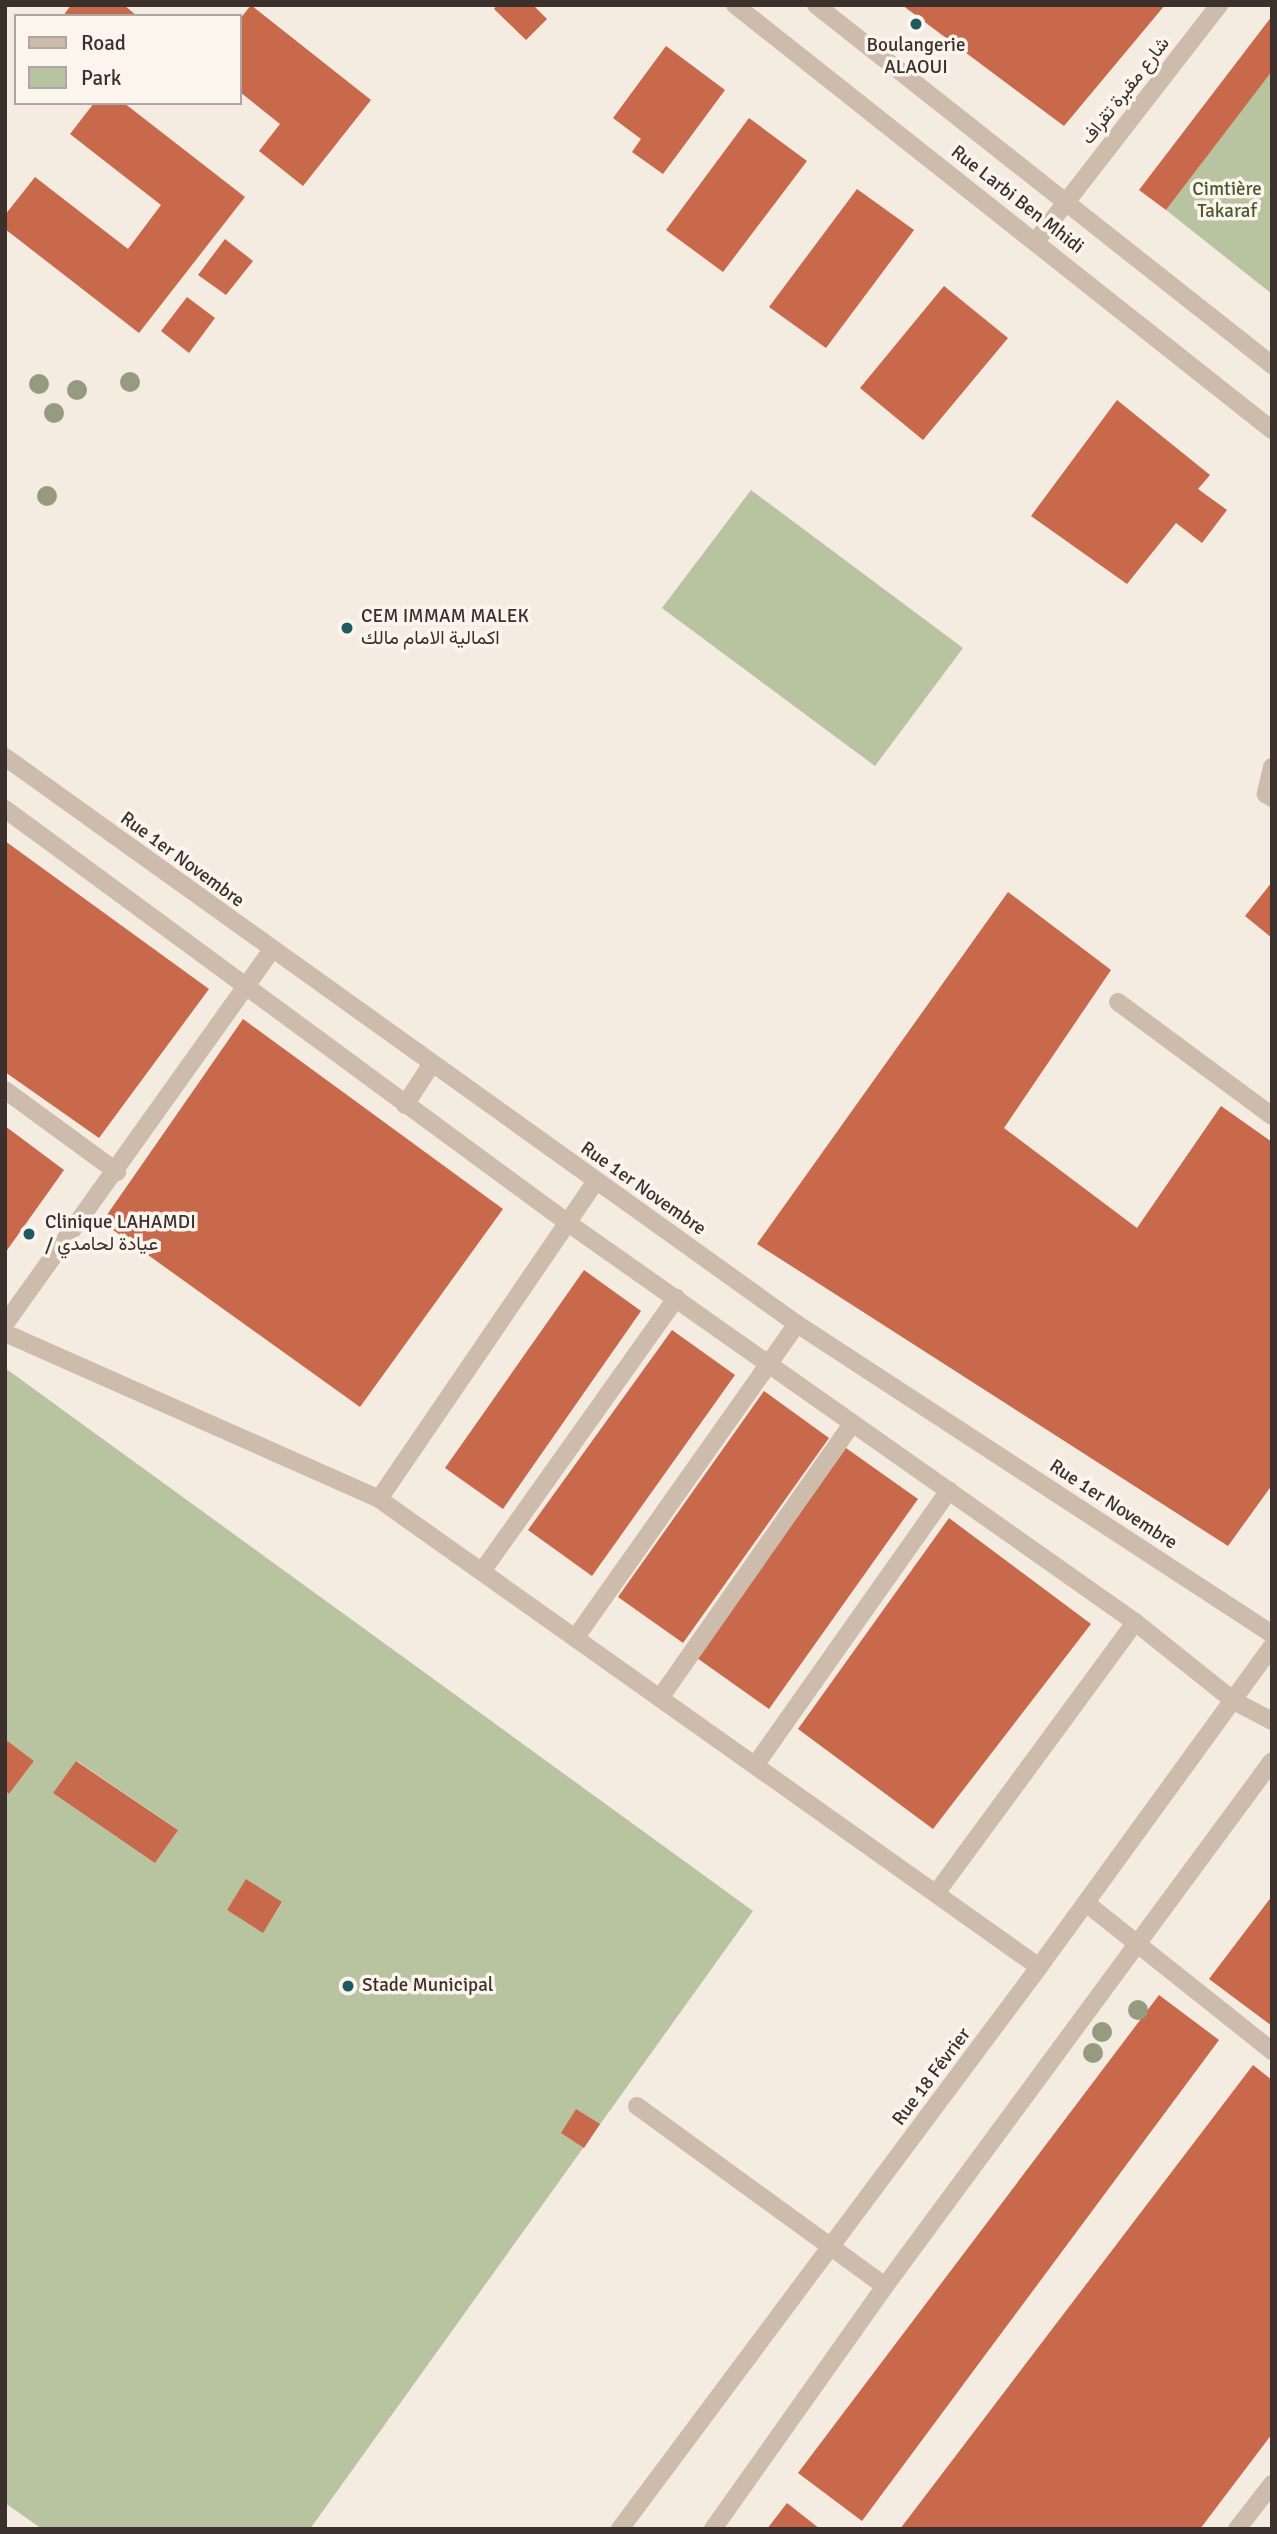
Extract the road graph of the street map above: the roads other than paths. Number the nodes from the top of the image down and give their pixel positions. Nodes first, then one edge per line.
1 (735, 5) edge
2 (817, 5) edge
3 (1219, 5) edge
4 (1067, 203) junction
5 (1036, 241) junction
6 (1272, 365) edge
7 (1272, 430) edge
8 (5, 757) edge
9 (1272, 767) edge
10 (1272, 798) edge
11 (5, 809) edge
12 (271, 951) junction
13 (244, 988) junction
14 (1118, 1002) dead end
15 (431, 1065) junction
16 (5, 1090) edge
17 (405, 1105) junction
18 (1272, 1116) edge
19 (117, 1172) junction
20 (595, 1182) junction
21 (568, 1223) junction
22 (676, 1298) junction
23 (5, 1324) edge
24 (797, 1324) junction
25 (5, 1333) edge
26 (768, 1364) junction
27 (852, 1424) junction
28 (949, 1490) junction
29 (379, 1499) junction
30 (483, 1570) junction
31 (1135, 1622) junction
32 (1272, 1634) edge
33 (576, 1637) junction
34 (1272, 1646) edge
35 (660, 1698) junction
36 (1234, 1701) junction
37 (1272, 1721) edge
38 (1272, 1760) edge
39 (756, 1764) junction
40 (937, 1892) junction
41 (1086, 1903) junction
42 (1135, 1943) junction
43 (1039, 1967) junction
44 (1272, 2051) edge
45 (637, 2106) dead end
46 (831, 2247) junction
47 (885, 2286) junction
48 (1272, 2484) edge
49 (620, 2529) edge
50 (713, 2529) edge
51 (1237, 2529) edge

1 - 5 street, Rue Larbi Ben Mhidi
2 - 4 street, Rue Larbi Ben Mhidi
3 - 4 street, شارع مقبرة تقراف
4 - 5 street, شارع مقبرة تقراف
4 - 6 street, Rue Larbi Ben Mhidi
5 - 7 street, Rue Larbi Ben Mhidi
8 - 12 street, Rue 1er Novembre
9 - 10 street
11 - 13 street
12 - 13 street
12 - 15 street, Rue 1er Novembre
13 - 17 street
13 - 19 street
14 - 18 street
15 - 17 street
15 - 20 street, Rue 1er Novembre
16 - 19 street
17 - 21 street
19 - 23 street
20 - 21 street
20 - 24 street, Rue 1er Novembre
21 - 22 street
21 - 29 street
22 - 26 street
22 - 30 street
24 - 26 street
24 - 32 street, Rue 1er Novembre
25 - 29 street
26 - 27 street
26 - 33 street
27 - 28 street
27 - 35 street
28 - 31 street
28 - 39 street
29 - 30 street
30 - 33 street
31 - 36 street
31 - 40 street
33 - 35 street
34 - 36 street, Rue 18 Février
35 - 39 street
36 - 37 street
36 - 41 street, Rue 18 Février
38 - 42 street
39 - 40 street
40 - 43 street
41 - 42 street
41 - 43 street, Rue 18 Février
42 - 44 street
42 - 47 street
43 - 46 street, Rue 18 Février
45 - 46 street
46 - 47 street
46 - 49 street, Rue 18 Février
47 - 50 street
48 - 51 street

